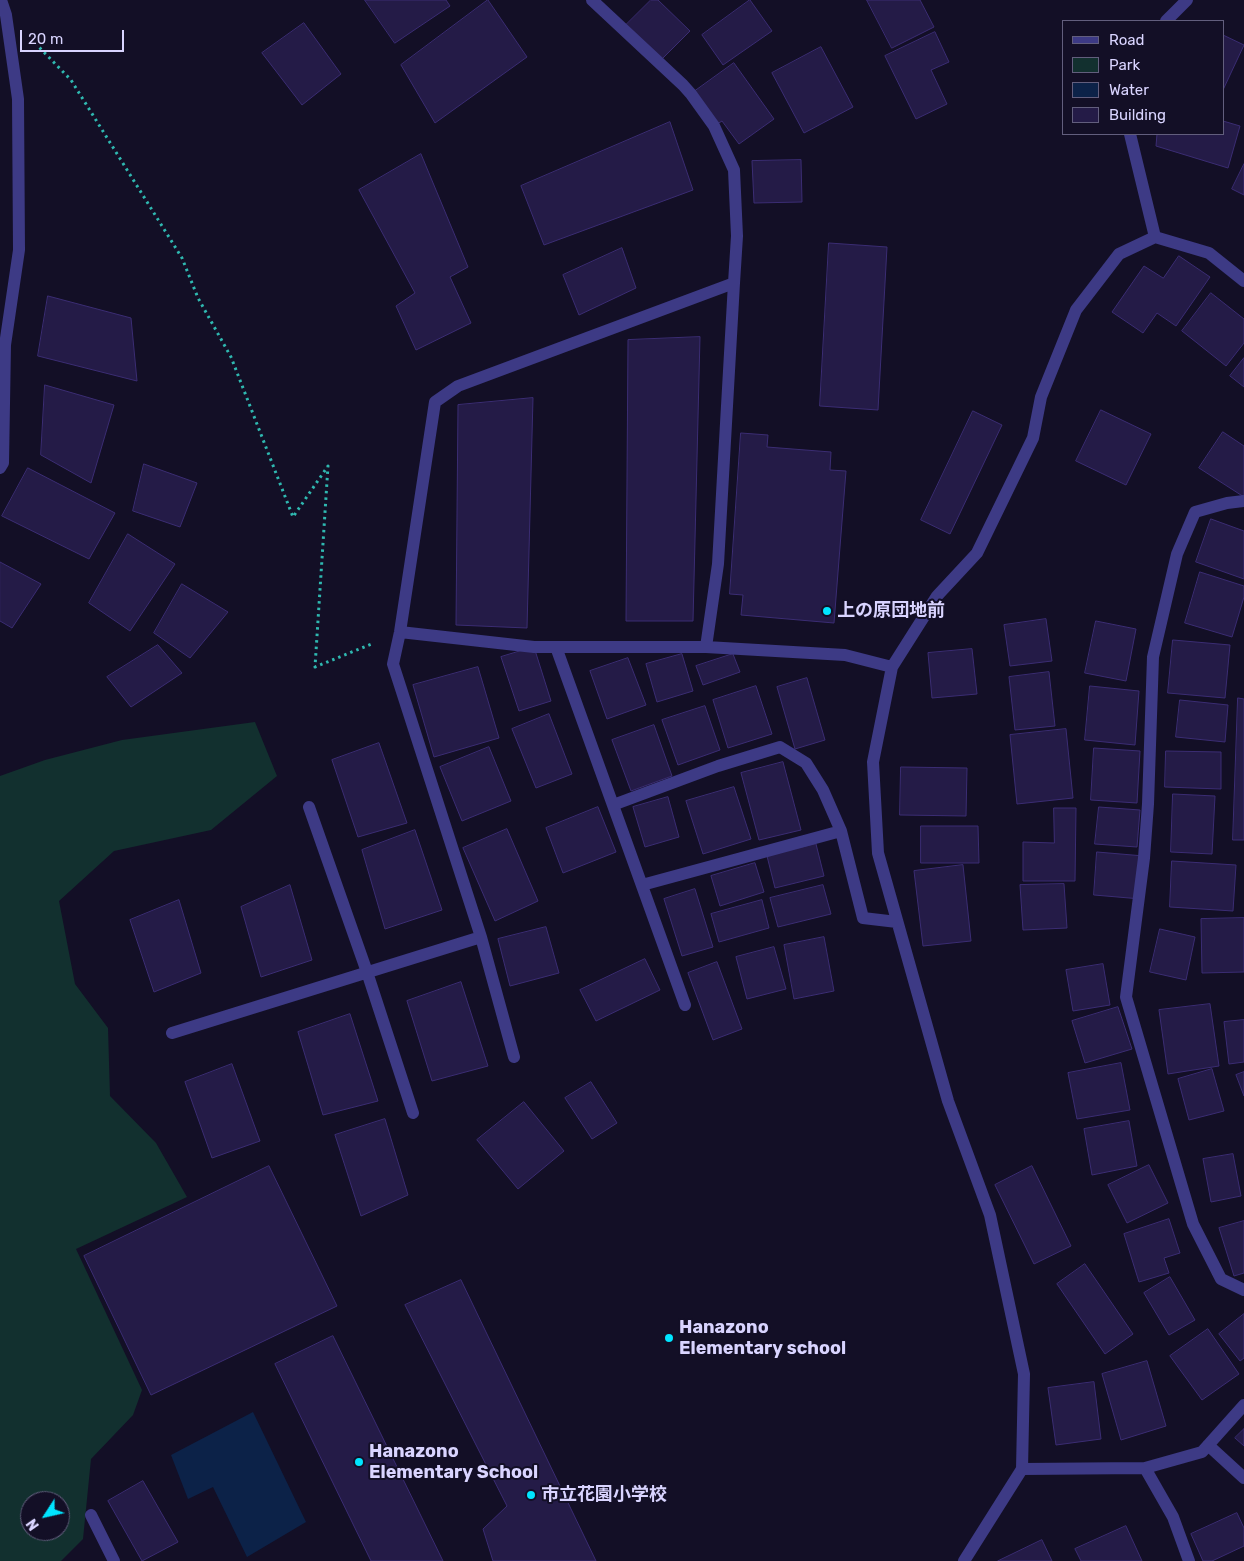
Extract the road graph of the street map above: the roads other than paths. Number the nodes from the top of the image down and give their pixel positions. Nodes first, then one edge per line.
1 (1, 0) edge
2 (592, 0) edge
3 (1187, 0) edge
4 (1167, 20) edge
5 (1130, 135) edge
6 (1155, 237) junction
7 (1244, 281) edge
8 (734, 282) junction
9 (0, 468) edge
10 (1244, 502) edge
11 (400, 632) junction
12 (556, 647) junction
13 (706, 647) junction
14 (892, 667) junction
15 (613, 805) junction
16 (308, 807) dead end
17 (841, 831) junction
18 (642, 885) junction
19 (897, 922) junction
20 (481, 937) junction
21 (367, 972) junction
22 (685, 1005) dead end
23 (172, 1033) dead end
24 (514, 1057) dead end
25 (413, 1114) dead end
26 (1244, 1290) edge
27 (1244, 1406) edge
28 (1208, 1445) junction
29 (1145, 1468) junction
30 (1022, 1469) junction
31 (1244, 1478) edge
32 (91, 1515) dead end
33 (969, 1559) edge
34 (114, 1561) edge
35 (1189, 1561) edge

1 - 9 street
2 - 8 street
3 - 4 street
5 - 6 street
6 - 7 street
6 - 14 street
8 - 11 street
8 - 13 street
10 - 26 street
11 - 12 street
11 - 20 street
12 - 13 street
12 - 15 street
13 - 14 street
14 - 19 street
15 - 17 street
15 - 18 street
16 - 21 street
17 - 18 street
17 - 19 street
18 - 22 street
19 - 30 street
20 - 21 street
20 - 24 street
21 - 23 street
21 - 25 street
27 - 28 street
28 - 29 street
28 - 31 street
29 - 30 street
29 - 35 street
30 - 33 street
32 - 34 street

